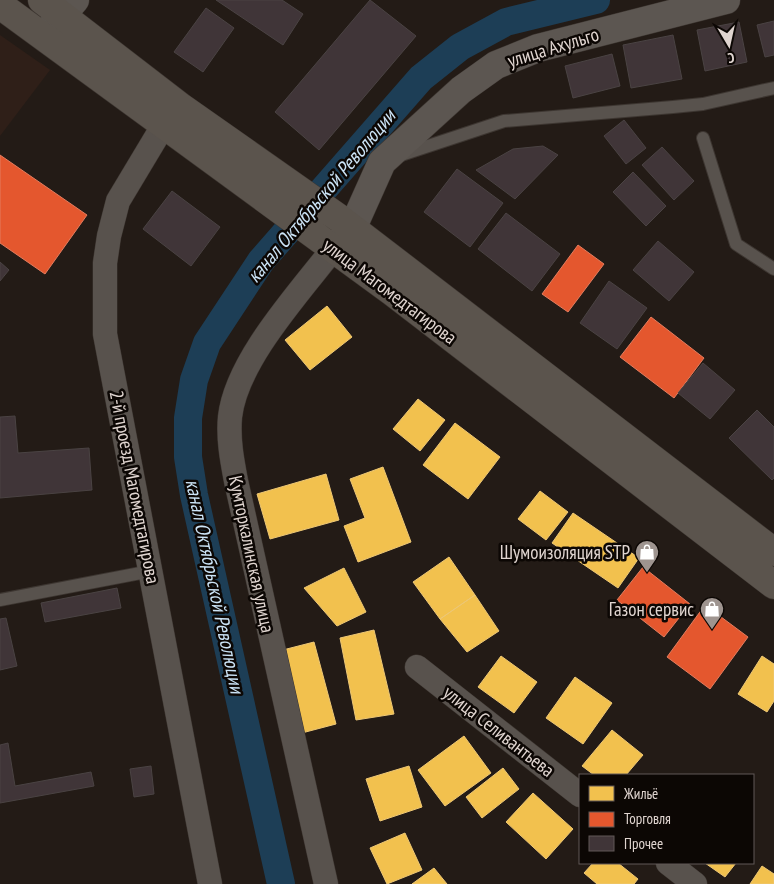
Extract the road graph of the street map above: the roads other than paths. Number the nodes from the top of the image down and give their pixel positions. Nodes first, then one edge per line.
1 (726, 0) edge
2 (0, 5) edge
3 (60, 5) edge
4 (42, 36) junction
5 (774, 88) edge
6 (172, 116) junction
7 (703, 138) dead end
8 (382, 162) junction
9 (247, 170) junction
10 (345, 224) junction
11 (327, 244) junction
12 (774, 269) edge
13 (774, 552) edge
14 (151, 571) junction
15 (774, 585) edge
16 (0, 600) edge
17 (417, 667) dead end
18 (579, 794) edge
19 (669, 864) edge
20 (210, 884) edge
21 (326, 884) edge
22 (695, 884) edge

1 - 8 main road, улица Ахульго
2 - 4 main road, улица Магомедтагирова
3 - 4 main road
3 - 6 main road, улица Магомедтагирова
4 - 6 main road, улица Магомедтагирова
5 - 8 lane
6 - 9 main road, улица Магомедтагирова
6 - 14 street, 2-й проезд Магомедтагирова
7 - 12 lane
8 - 10 main road
9 - 10 main road, улица Магомедтагирова
9 - 11 main road, улица Магомедтагирова
10 - 11 main road
10 - 13 main road, улица Магомедтагирова
11 - 15 main road, улица Магомедтагирова
11 - 21 street, Кумторкалинская улица
14 - 16 lane
14 - 20 street, 2-й проезд Магомедтагирова
17 - 18 street, улица Селивантьева
19 - 22 street

